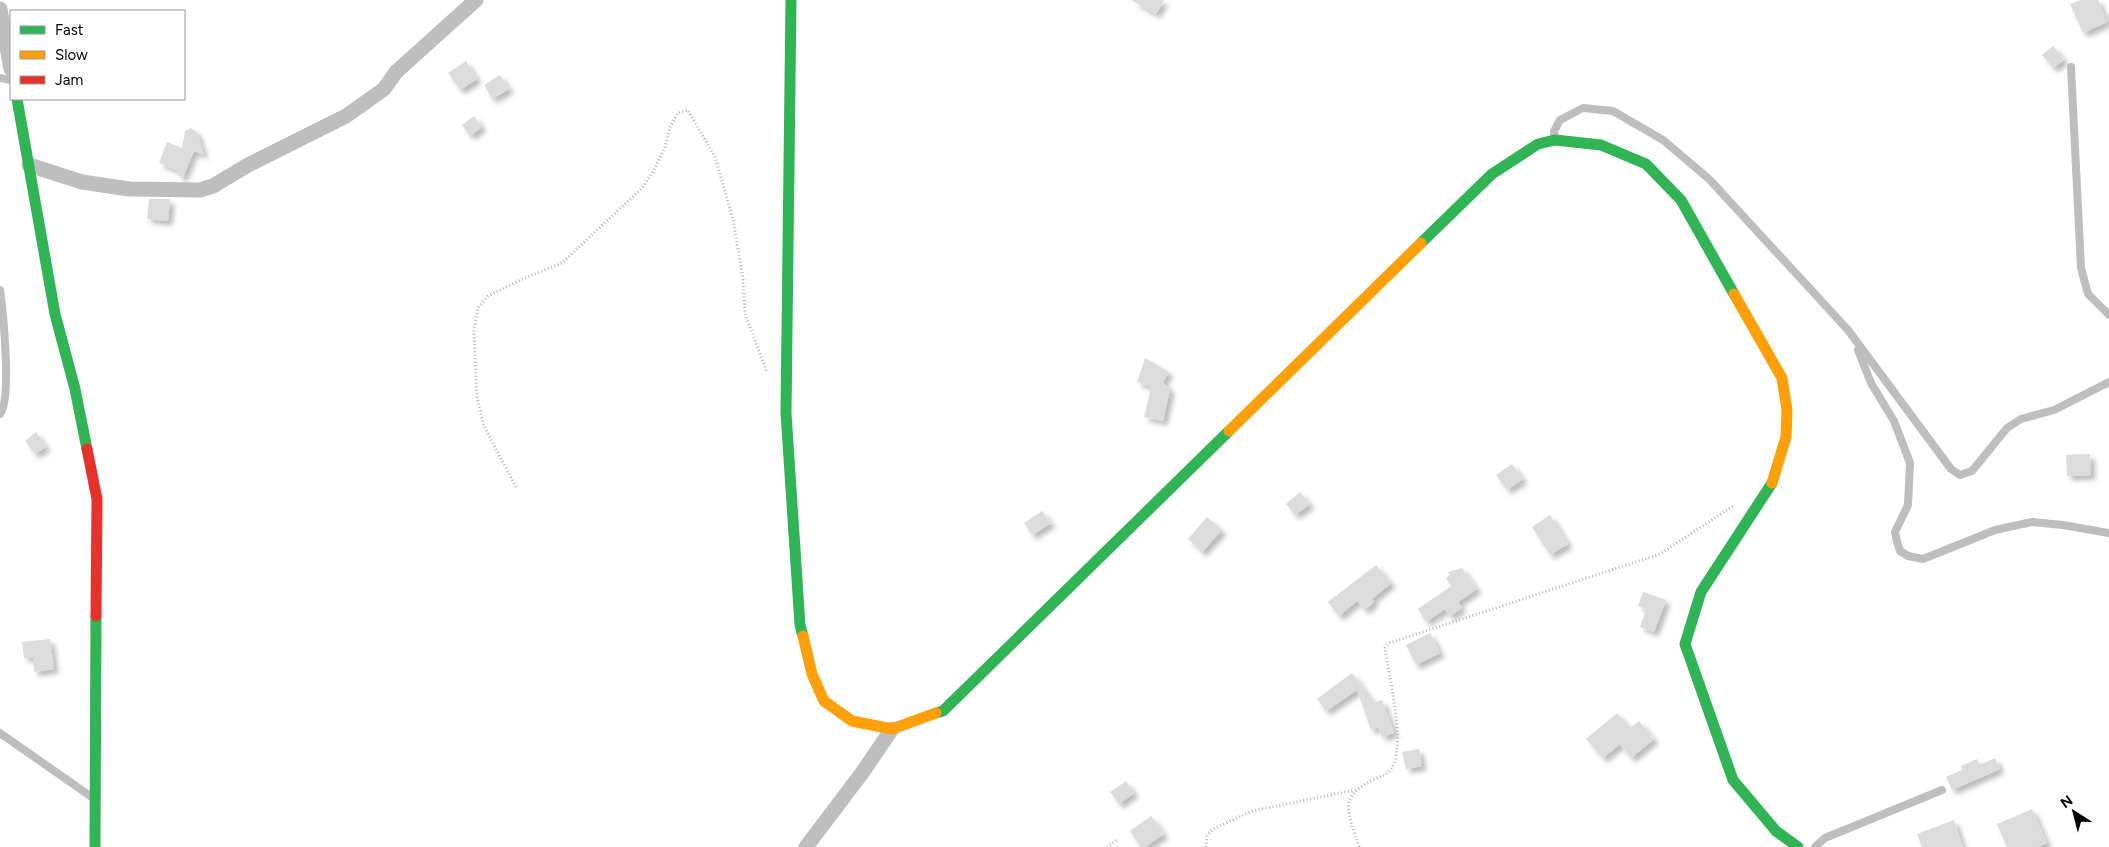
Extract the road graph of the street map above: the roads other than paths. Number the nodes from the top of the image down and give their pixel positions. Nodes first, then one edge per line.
1 (476, 0) edge
2 (791, 0) edge
3 (0, 9) edge
4 (10, 64) edge
5 (2071, 67) dead end
6 (17, 100) edge
7 (1555, 140) junction
8 (29, 165) junction
9 (0, 290) edge
10 (2109, 315) edge
11 (1848, 330) junction
12 (2109, 382) edge
13 (0, 414) edge
14 (2109, 534) edge
15 (892, 728) junction
16 (0, 733) edge
17 (1942, 790) dead end
18 (95, 799) junction
19 (94, 847) edge
20 (806, 847) edge
21 (1798, 847) edge
22 (1815, 847) edge

1 - 8 street
2 - 15 main road
3 - 4 street
5 - 10 lane
6 - 8 main road
7 - 11 lane
7 - 15 main road
7 - 21 main road
8 - 18 main road
9 - 13 lane
11 - 12 lane
11 - 14 lane
15 - 20 street
16 - 18 lane
17 - 22 lane
18 - 19 main road

